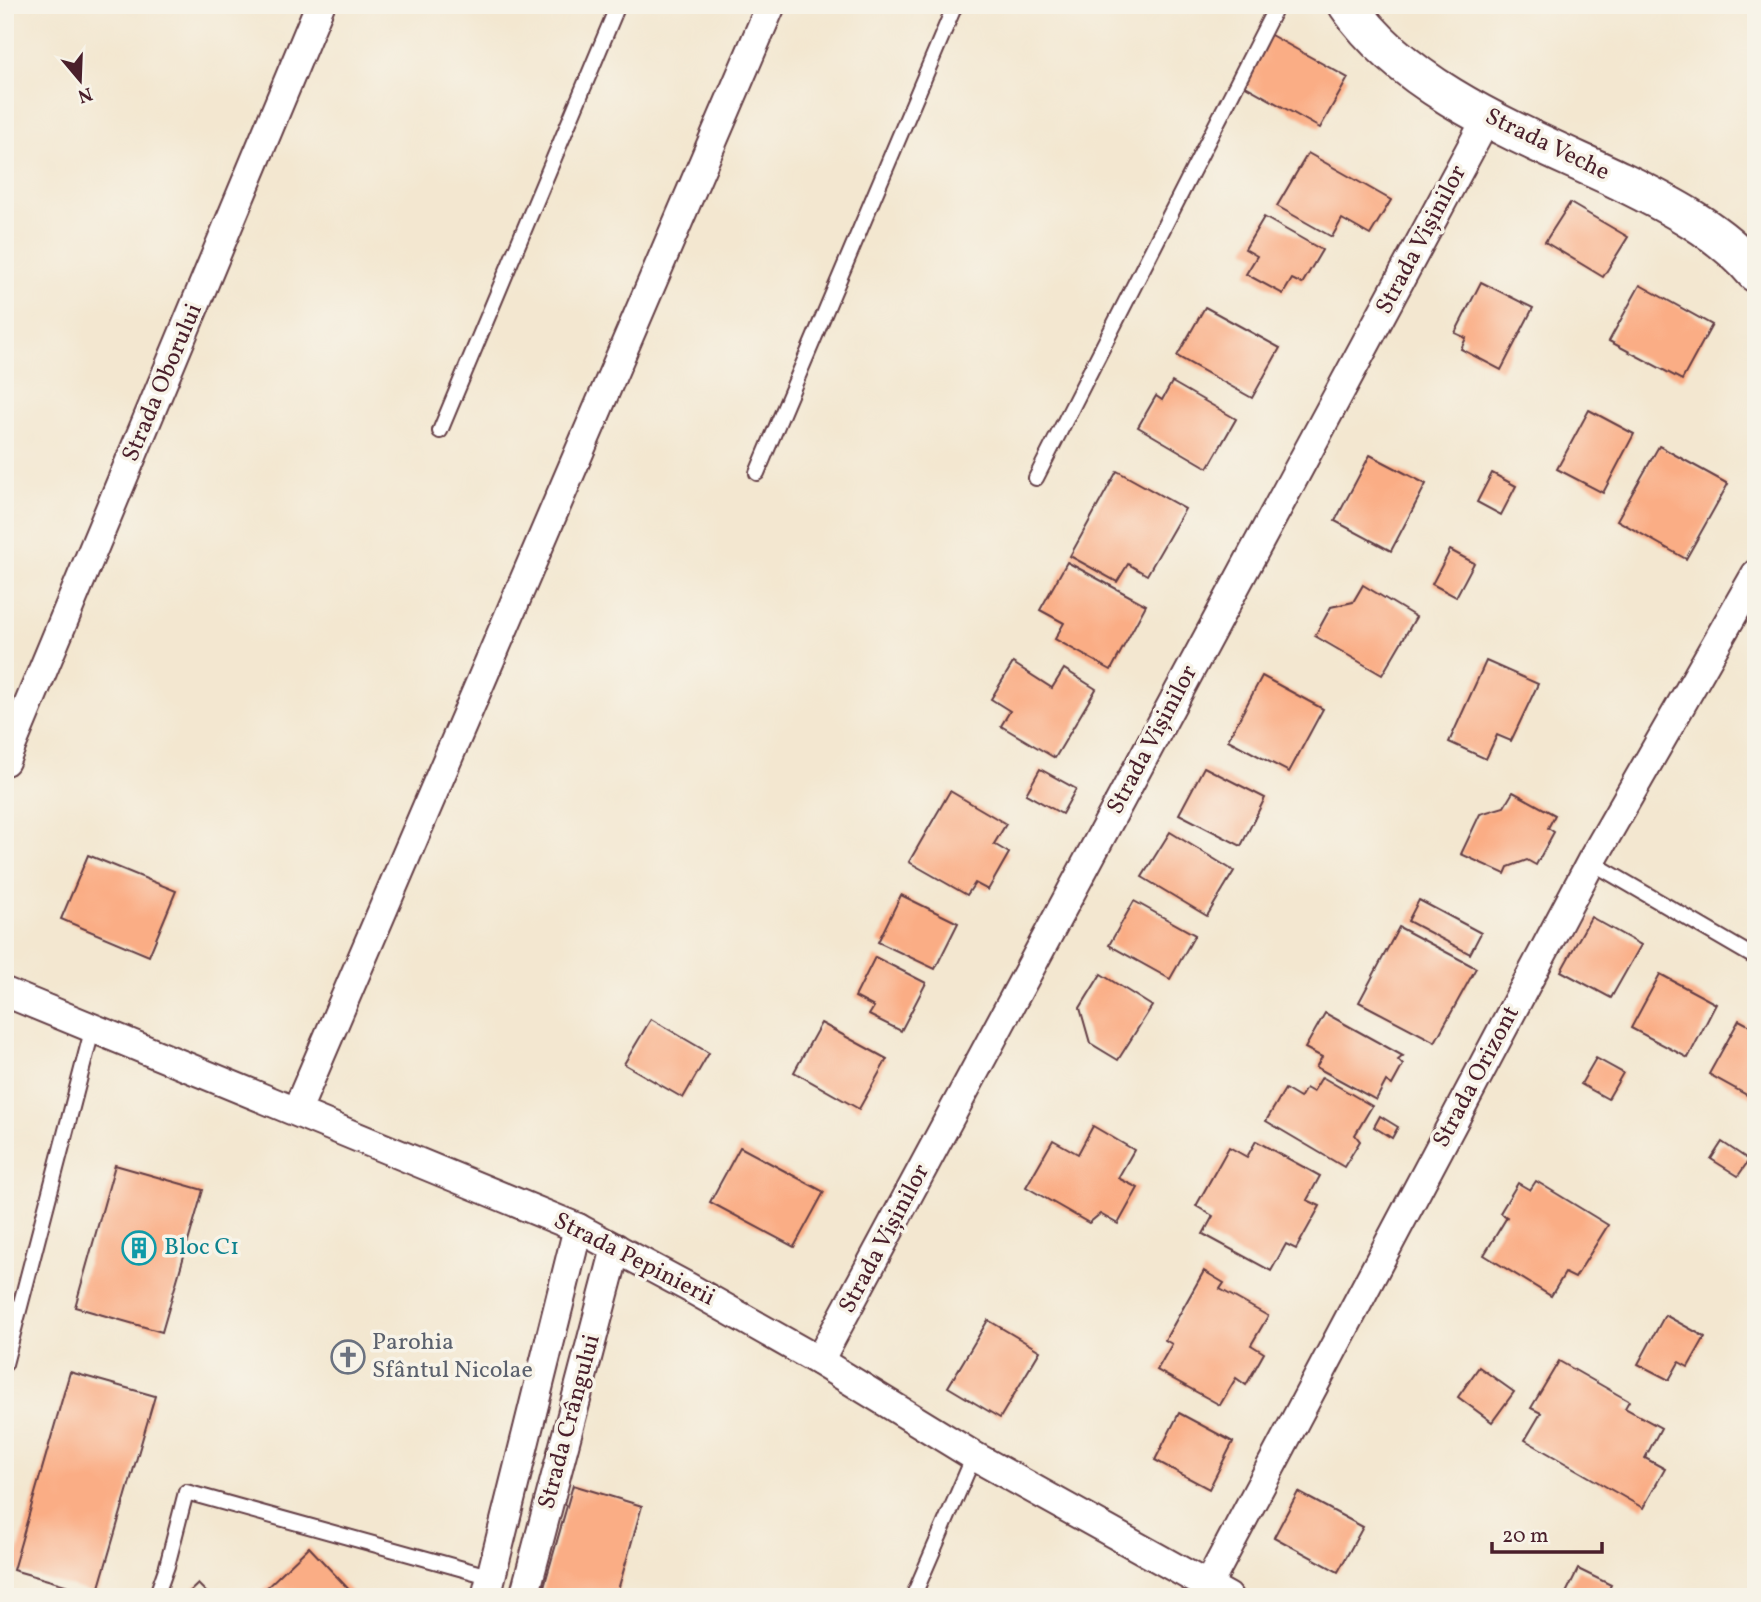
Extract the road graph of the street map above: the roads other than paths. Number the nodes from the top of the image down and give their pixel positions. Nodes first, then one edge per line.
1 (320, 5) edge
2 (618, 5) edge
3 (771, 5) edge
4 (955, 5) edge
5 (1277, 5) edge
6 (1348, 5) edge
7 (1487, 118) junction
8 (1756, 273) edge
9 (440, 431) dead end
10 (757, 473) dead end
11 (1036, 478) dead end
12 (1756, 574) edge
13 (5, 761) edge
14 (1591, 862) junction
15 (1756, 958) edge
16 (5, 992) edge
17 (93, 1027) junction
18 (297, 1110) junction
19 (579, 1228) junction
20 (616, 1248) junction
21 (819, 1361) junction
22 (5, 1364) edge
23 (974, 1456) junction
24 (489, 1587) edge
25 (1218, 1591) edge
26 (156, 1597) edge
27 (524, 1597) edge
28 (913, 1597) edge

1 - 13 street, Strada Oborului
2 - 9 lane
3 - 18 street
4 - 10 lane
5 - 11 lane
6 - 7 street, Strada Veche
7 - 8 street, Strada Veche
7 - 21 street, Strada Vișinilor
12 - 14 street, Strada Orizont
14 - 15 lane
14 - 25 street, Strada Orizont
16 - 17 street, Strada Pepinierii
17 - 18 street, Strada Pepinierii
17 - 22 lane
18 - 19 street, Strada Pepinierii
19 - 20 street, Strada Pepinierii
19 - 24 street, Strada Crângului
20 - 21 street, Strada Pepinierii
20 - 27 street, Strada Crângului
21 - 23 street, Strada Pepinierii
23 - 25 street, Strada Pepinierii
23 - 28 lane
24 - 26 lane

